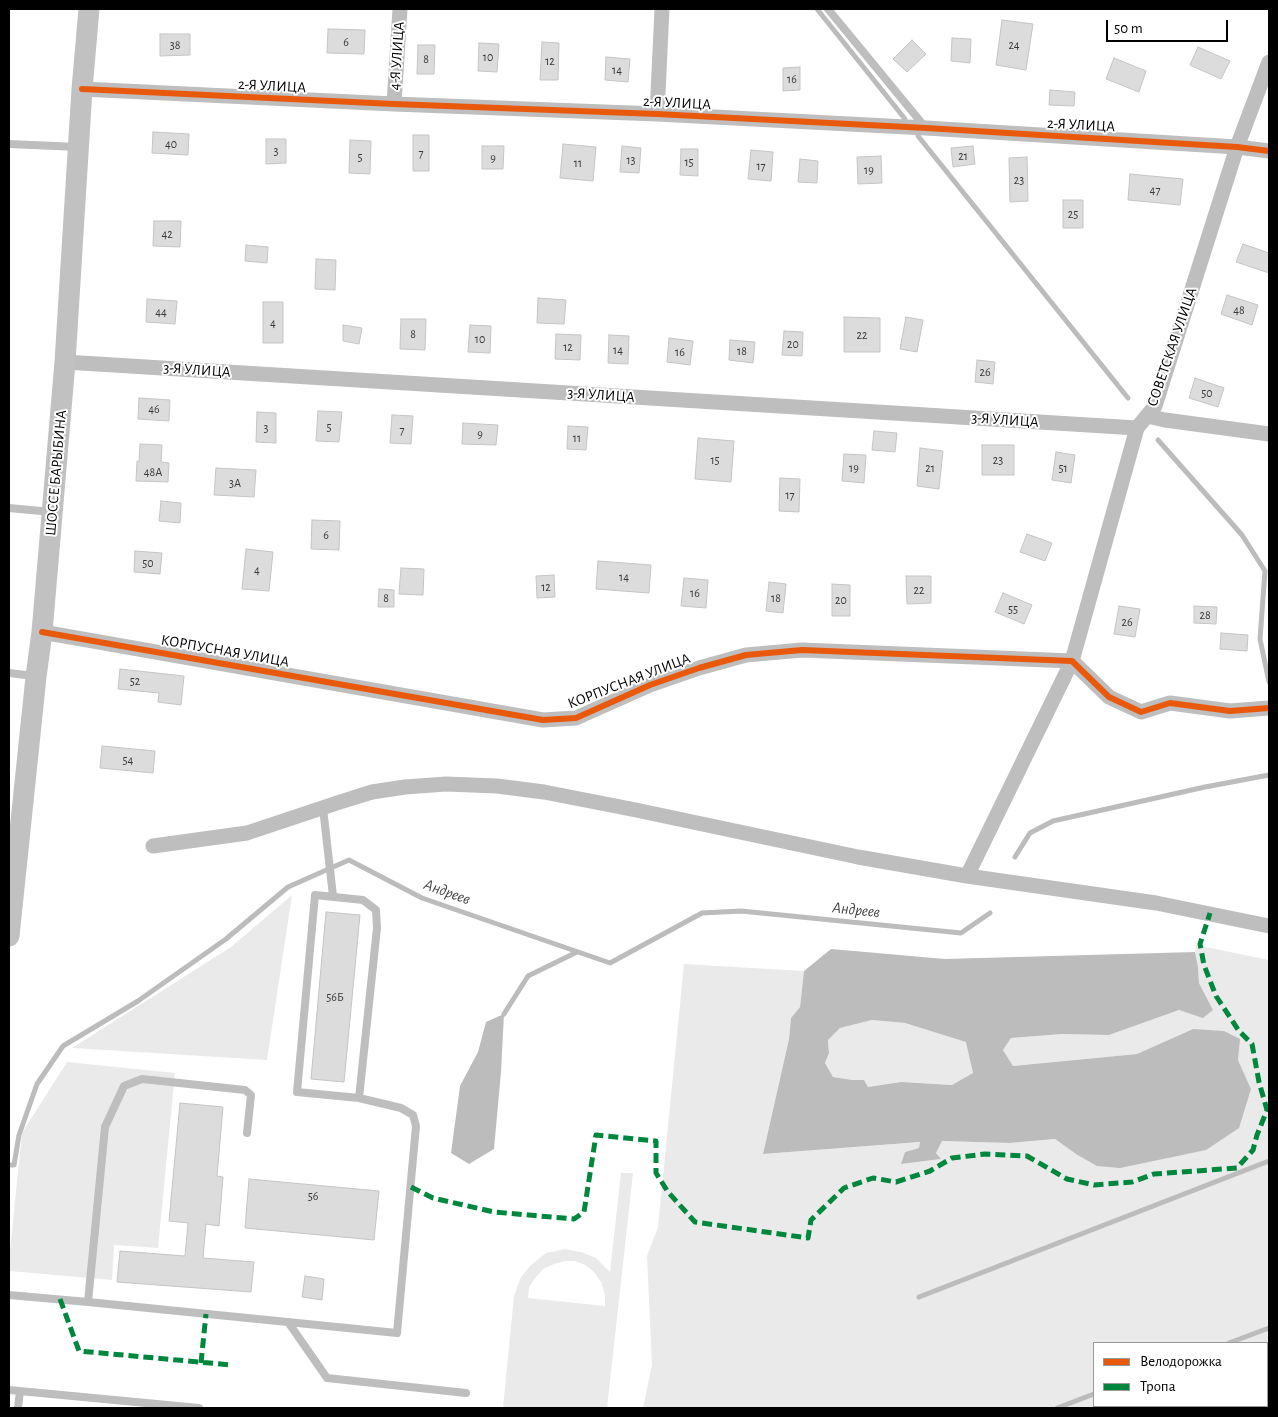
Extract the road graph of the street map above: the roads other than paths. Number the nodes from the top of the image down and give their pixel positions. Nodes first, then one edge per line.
1 (89, 9) edge
2 (400, 9) edge
3 (662, 9) edge
4 (828, 9) edge
5 (1269, 62) edge
6 (82, 89) junction
7 (394, 104) junction
8 (657, 114) junction
9 (926, 128) junction
10 (9, 144) edge
11 (80, 147) junction
12 (1237, 147) junction
13 (1269, 151) edge
14 (65, 362) junction
15 (1147, 416) junction
16 (1137, 428) junction
17 (1269, 434) edge
18 (10, 508) edge
19 (52, 512) junction
20 (42, 632) junction
21 (1072, 661) junction
22 (9, 673) edge
23 (36, 677) junction
24 (1269, 708) edge
25 (322, 808) junction
26 (154, 846) dead end
27 (967, 876) junction
28 (333, 896) junction
29 (11, 899) edge
30 (1269, 926) edge
31 (9, 936) edge
32 (359, 1098) junction
33 (247, 1133) dead end
34 (9, 1295) edge
35 (88, 1302) junction
36 (288, 1322) junction
37 (9, 1390) edge
38 (20, 1391) junction
39 (466, 1393) dead end
40 (18, 1408) edge
41 (199, 1408) edge

1 - 6 main road, ШОССЕ БАРЫБИНА
2 - 7 street, 4-Я УЛИЦА
3 - 8 street
4 - 9 lane
5 - 12 street, СОВЕТСКАЯ УЛИЦА
6 - 7 street, 2-Я УЛИЦА
6 - 11 main road, ШОССЕ БАРЫБИНА
7 - 8 street, 2-Я УЛИЦА
8 - 9 street, 2-Я УЛИЦА
9 - 12 street, 2-Я УЛИЦА
10 - 11 lane
11 - 14 main road, ШОССЕ БАРЫБИНА
12 - 13 street, 2-Я УЛИЦА
12 - 15 street, СОВЕТСКАЯ УЛИЦА
14 - 16 street, 3-Я УЛИЦА
14 - 19 main road, ШОССЕ БАРЫБИНА
15 - 16 street, СОВЕТСКАЯ УЛИЦА
15 - 17 street
16 - 21 street, СОВЕТСКАЯ УЛИЦА
18 - 19 lane
19 - 20 main road, ШОССЕ БАРЫБИНА
20 - 21 street, КОРПУСНАЯ УЛИЦА
20 - 23 main road, ШОССЕ БАРЫБИНА
21 - 24 street
21 - 27 street, СОВЕТСКАЯ УЛИЦА
22 - 23 lane
23 - 29 main road, ШОССЕ БАРЫБИНА
25 - 26 street
25 - 27 street
25 - 28 lane
27 - 30 street
28 - 32 lane
28 - 32 lane
29 - 31 main road, ШОССЕ БАРЫБИНА
32 - 36 lane
33 - 35 lane
34 - 35 lane
35 - 36 lane
36 - 39 lane
37 - 38 lane
38 - 40 lane
38 - 41 lane

